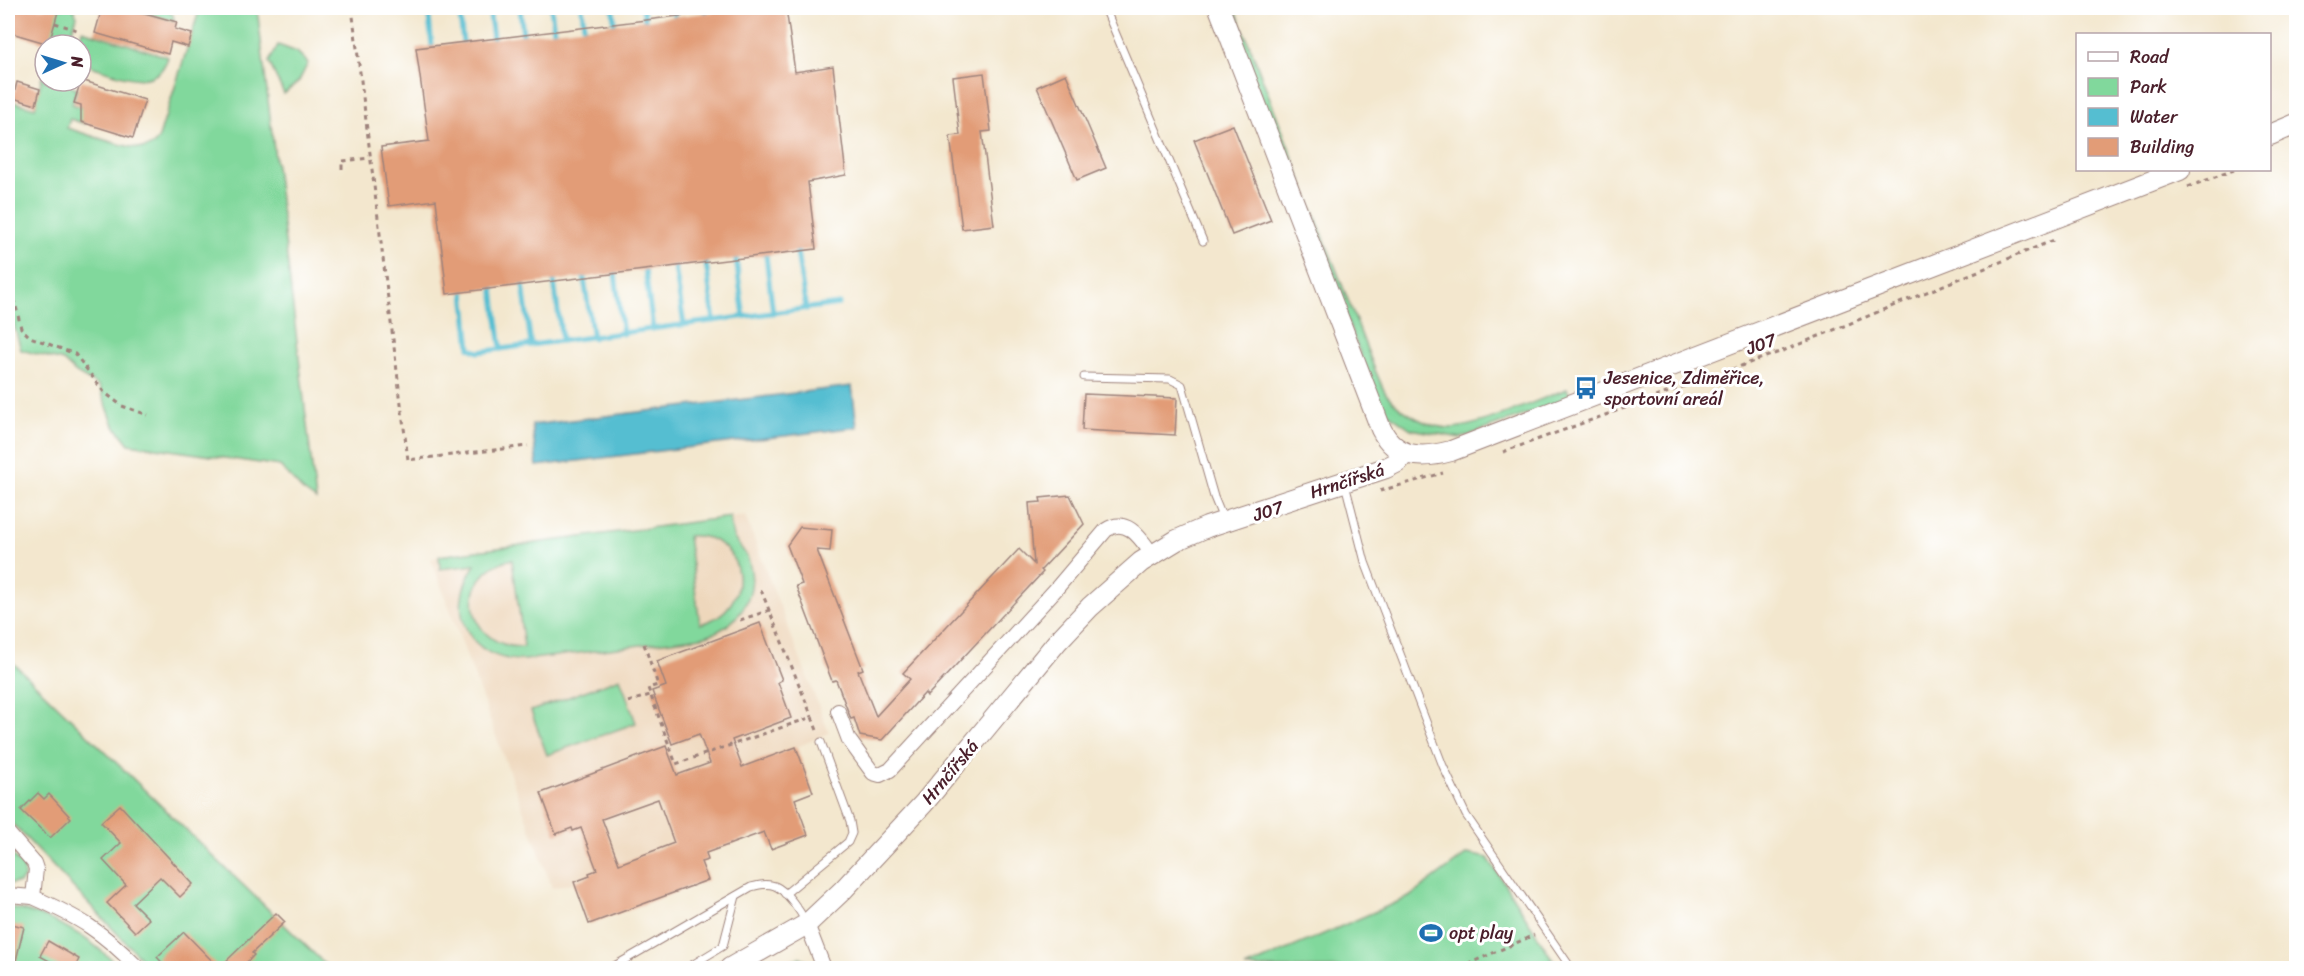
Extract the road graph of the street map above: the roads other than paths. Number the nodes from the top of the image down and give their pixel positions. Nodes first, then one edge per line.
1 (1105, 8) edge
2 (1219, 8) edge
3 (2296, 124) edge
4 (2271, 135) edge
5 (2177, 171) edge
6 (1203, 241) dead end
7 (1084, 377) dead end
8 (1404, 454) junction
9 (1346, 491) junction
10 (1224, 521) junction
11 (1152, 555) junction
12 (838, 711) dead end
13 (821, 742) road end
14 (8, 833) edge
15 (785, 894) junction
16 (8, 895) edge
17 (736, 896) junction
18 (33, 897) junction
19 (807, 924) junction
20 (138, 969) edge
21 (612, 969) edge
22 (687, 969) edge
23 (730, 969) edge
24 (824, 969) edge
25 (1571, 969) edge

1 - 6 lane
2 - 8 street
3 - 4 street
5 - 8 street
7 - 10 lane
8 - 9 street, Hrnčířská
9 - 10 street, Hrnčířská
9 - 25 lane
10 - 11 street, Hrnčířská
11 - 12 street
11 - 19 street, Hrnčířská
13 - 15 lane
14 - 18 street
15 - 17 lane
15 - 19 lane
16 - 18 street
17 - 21 lane
17 - 22 lane
18 - 20 street
19 - 23 street, Hrnčířská
19 - 24 street

